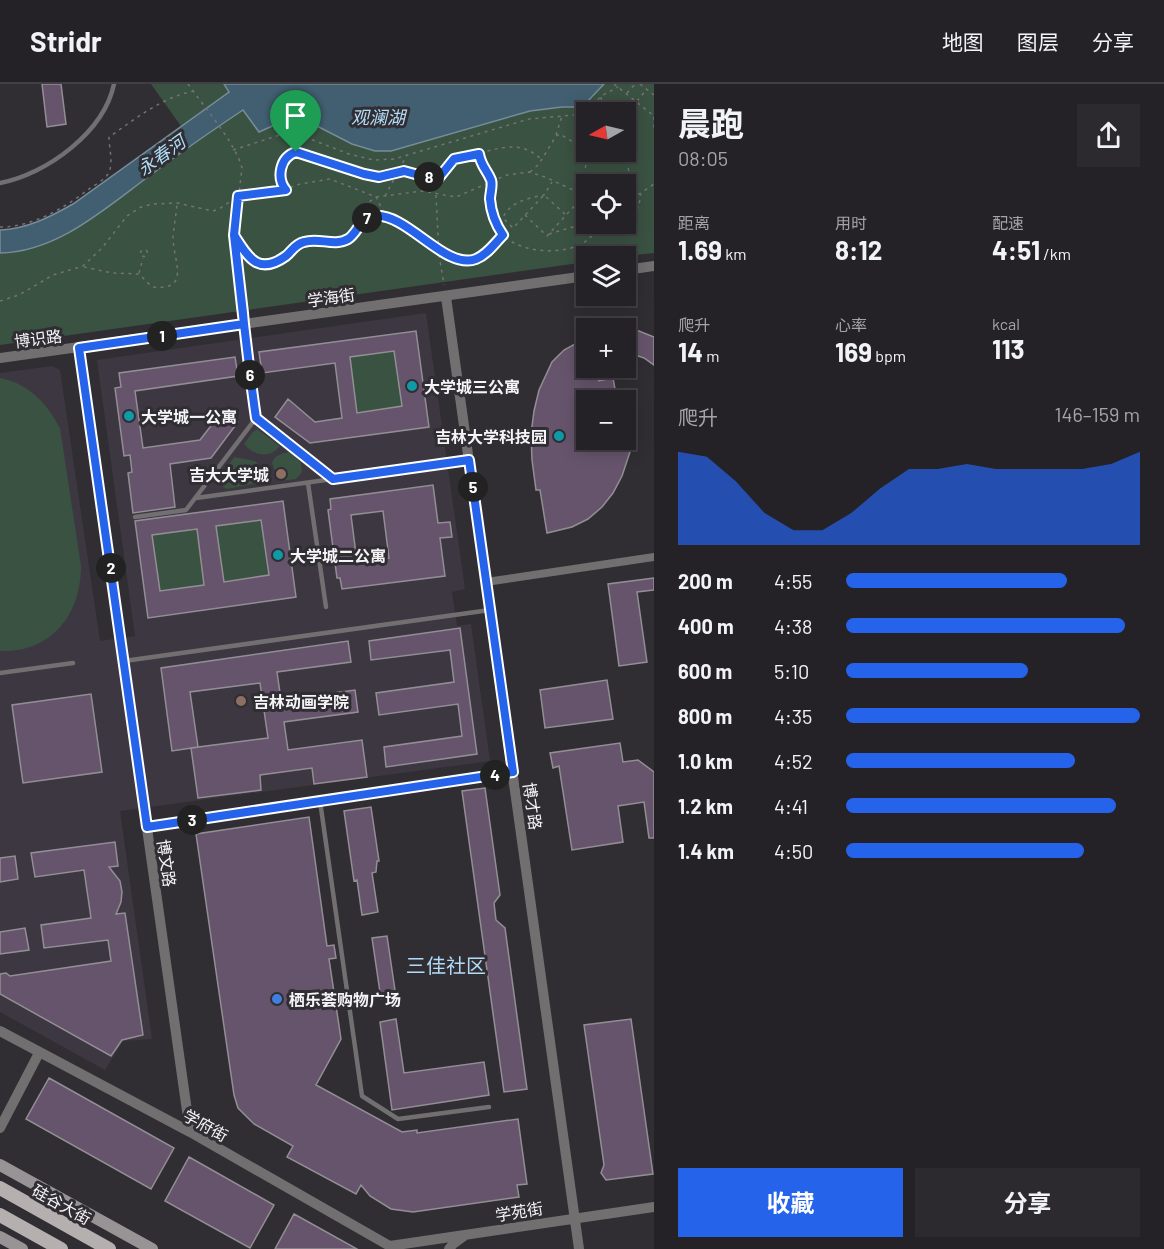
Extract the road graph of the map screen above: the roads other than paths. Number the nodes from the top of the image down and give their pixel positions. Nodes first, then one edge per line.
1 (114, 84) edge
2 (0, 183) edge
3 (654, 266) edge
4 (636, 269) edge
5 (576, 277) edge
6 (445, 291) junction
7 (244, 324) junction
8 (79, 348) junction
9 (0, 358) edge
10 (256, 418) junction
11 (469, 460) junction
12 (333, 479) junction
13 (308, 483) junction
14 (196, 498) junction
15 (135, 517) dead end
16 (654, 557) edge
17 (486, 582) junction
18 (326, 607) dead end
19 (491, 610) junction
20 (124, 661) junction
21 (72, 663) dead end
22 (0, 674) edge
23 (513, 772) junction
24 (320, 801) junction
25 (147, 827) junction
26 (0, 1031) edge
27 (39, 1053) junction
28 (489, 1107) dead end
29 (1, 1124) edge
30 (190, 1132) junction
31 (0, 1166) edge
32 (0, 1178) edge
33 (0, 1188) edge
34 (13, 1196) junction
35 (654, 1207) edge
36 (0, 1215) edge
37 (574, 1218) junction
38 (466, 1234) junction
39 (0, 1237) edge
40 (392, 1248) edge
41 (22, 1249) edge
42 (61, 1249) edge
43 (109, 1249) edge
44 (152, 1249) edge
45 (449, 1249) edge
46 (579, 1249) edge

1 - 2 lane
3 - 4 street
5 - 6 street, 学海街
6 - 7 street, 学海街
6 - 11 street, 博才路
7 - 8 street, 学海街
7 - 10 lane
8 - 9 street, 博识路
8 - 20 street, 博文路
10 - 12 lane
10 - 14 lane
11 - 12 lane
11 - 17 street, 博才路
12 - 13 lane
13 - 14 lane
13 - 18 lane
14 - 15 lane
16 - 17 street
17 - 19 street, 博才路
19 - 20 lane
19 - 23 street, 博才路
20 - 25 street, 博文路
21 - 22 lane
23 - 24 lane
23 - 37 street, 博才路
24 - 25 lane
24 - 28 lane
25 - 30 street, 博文路
26 - 27 street, 学府街
27 - 29 street
27 - 30 street, 学府街
30 - 40 street, 学府街
31 - 44 main road
32 - 34 main road
33 - 34 main road, 硅谷大街
34 - 43 main road, 硅谷大街
35 - 37 street, 学苑街
36 - 42 main road
37 - 38 street, 学苑街
37 - 46 street, 博才路
38 - 40 street, 学苑街
38 - 45 street
39 - 41 main road

